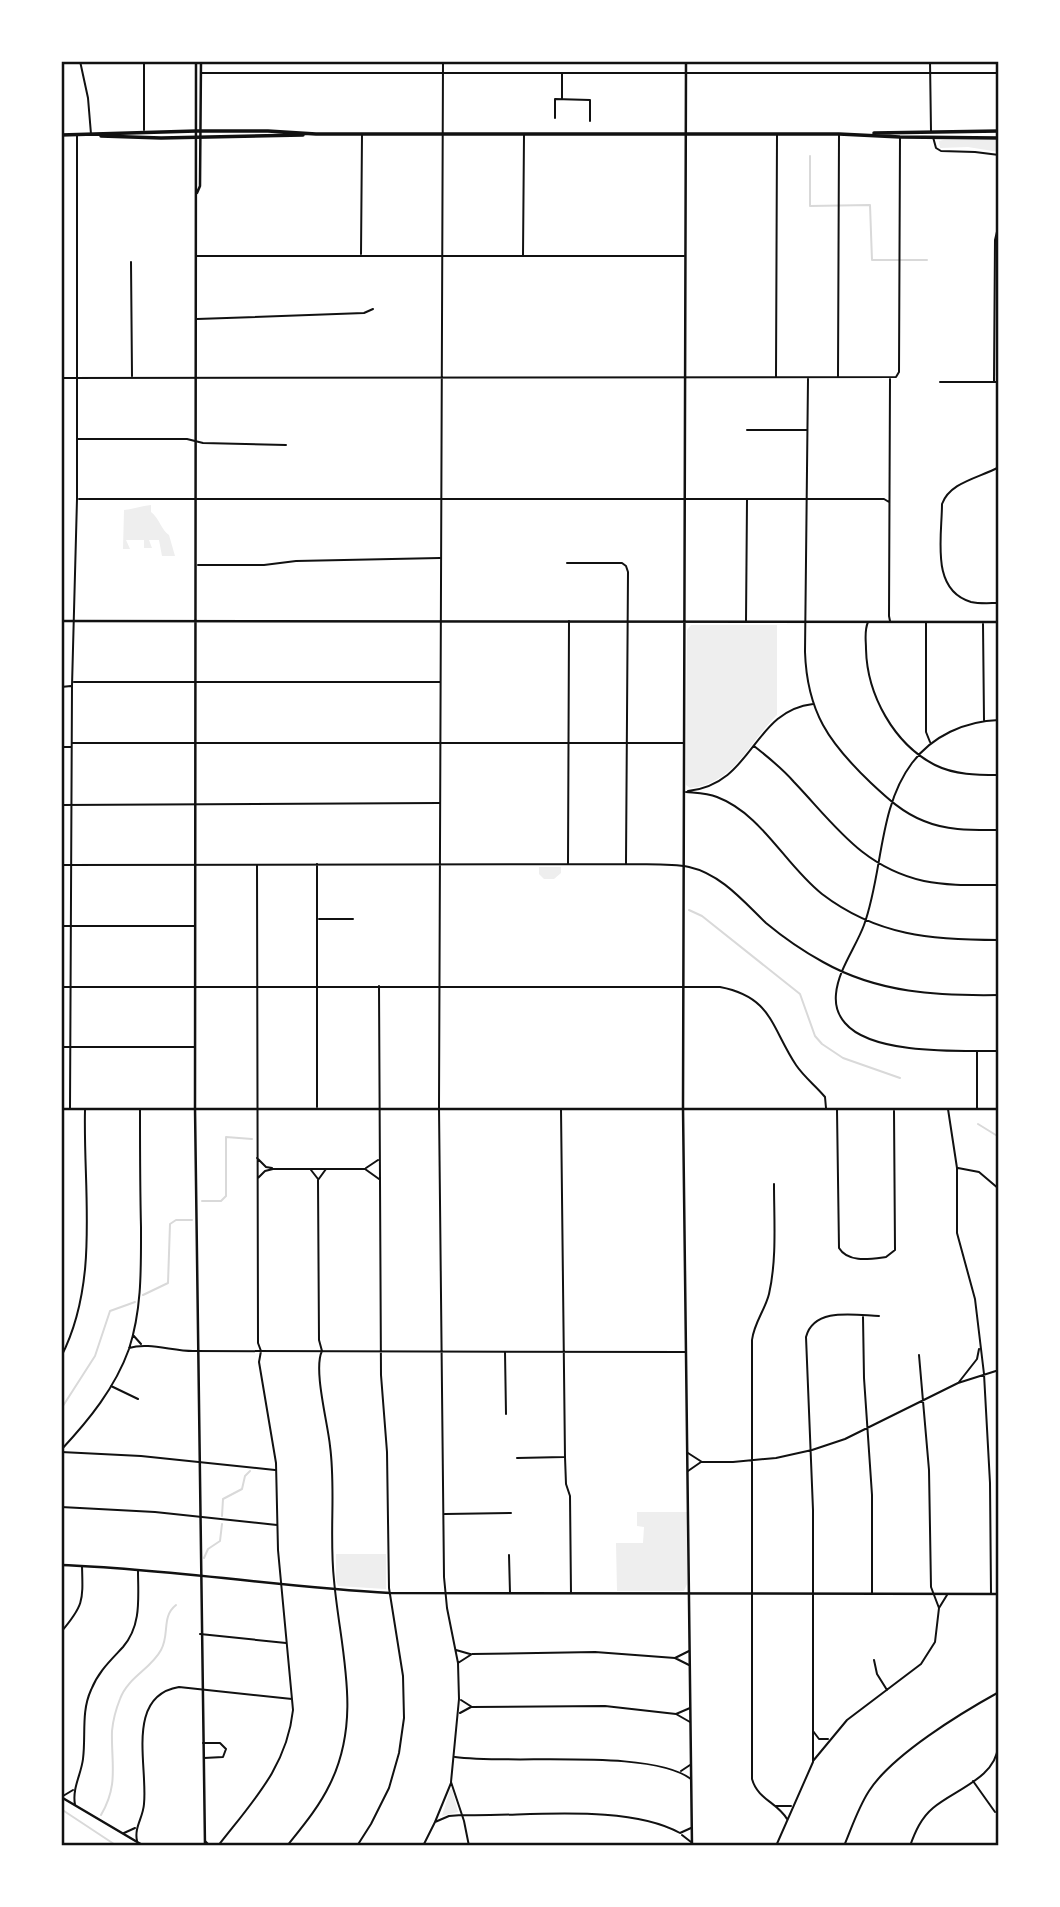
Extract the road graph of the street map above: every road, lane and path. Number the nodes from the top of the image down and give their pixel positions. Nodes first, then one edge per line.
1 (80, 61) edge
2 (144, 61) edge
3 (198, 61) edge
4 (443, 61) edge
5 (686, 61) edge
6 (930, 61) edge
7 (198, 73) junction
8 (443, 73) junction
9 (562, 73) junction
10 (686, 73) junction
11 (930, 73) junction
12 (999, 73) edge
13 (562, 99) junction
14 (555, 118) dead end
15 (590, 121) dead end
16 (144, 131) junction
17 (198, 131) junction
18 (900, 131) junction
19 (931, 131) junction
20 (999, 131) edge
21 (316, 134) junction
22 (524, 134) junction
23 (686, 134) junction
24 (777, 134) junction
25 (839, 134) junction
26 (869, 134) junction
27 (61, 135) edge
28 (77, 135) junction
29 (92, 135) junction
30 (362, 135) junction
31 (443, 135) junction
32 (198, 138) junction
33 (900, 138) junction
34 (933, 138) junction
35 (999, 138) edge
36 (999, 155) edge
37 (999, 223) edge
38 (360, 255) junction
39 (197, 256) junction
40 (442, 256) junction
41 (523, 256) junction
42 (685, 256) junction
43 (131, 262) dead end
44 (373, 309) dead end
45 (197, 319) junction
46 (132, 377) junction
47 (685, 377) junction
48 (890, 377) junction
49 (61, 378) edge
50 (76, 378) junction
51 (776, 378) junction
52 (807, 378) junction
53 (838, 378) junction
54 (197, 379) junction
55 (442, 379) junction
56 (940, 382) dead end
57 (994, 382) junction
58 (999, 382) edge
59 (747, 430) dead end
60 (807, 430) junction
61 (76, 439) junction
62 (197, 441) junction
63 (286, 445) dead end
64 (999, 467) edge
65 (77, 499) junction
66 (197, 499) junction
67 (442, 499) junction
68 (684, 499) junction
69 (807, 499) junction
70 (747, 500) junction
71 (889, 502) junction
72 (441, 558) junction
73 (567, 563) dead end
74 (197, 566) junction
75 (999, 603) edge
76 (61, 621) edge
77 (73, 621) junction
78 (197, 621) junction
79 (569, 621) junction
80 (627, 621) junction
81 (684, 621) junction
82 (441, 622) junction
83 (746, 622) junction
84 (806, 622) junction
85 (868, 622) junction
86 (891, 622) junction
87 (926, 622) junction
88 (983, 622) junction
89 (999, 622) edge
90 (72, 682) junction
91 (196, 682) junction
92 (440, 682) junction
93 (61, 687) edge
94 (72, 687) junction
95 (813, 704) junction
96 (999, 720) edge
97 (984, 721) junction
98 (196, 743) junction
99 (440, 743) junction
100 (569, 743) junction
101 (626, 743) junction
102 (684, 743) junction
103 (930, 743) junction
104 (72, 745) junction
105 (754, 746) junction
106 (61, 747) edge
107 (919, 755) junction
108 (999, 775) edge
109 (713, 786) junction
110 (684, 792) junction
111 (713, 795) junction
112 (892, 802) junction
113 (440, 803) junction
114 (71, 804) junction
115 (196, 804) junction
116 (61, 805) edge
117 (999, 830) edge
118 (196, 864) junction
119 (317, 864) junction
120 (626, 864) junction
121 (880, 864) junction
122 (61, 865) edge
123 (71, 865) junction
124 (257, 865) junction
125 (440, 865) junction
126 (568, 865) junction
127 (683, 867) junction
128 (999, 885) edge
129 (317, 918) junction
130 (353, 919) dead end
131 (866, 920) junction
132 (61, 926) edge
133 (70, 926) junction
134 (196, 926) junction
135 (999, 940) edge
136 (843, 972) junction
137 (61, 986) edge
138 (70, 986) junction
139 (196, 986) junction
140 (379, 986) junction
141 (440, 986) junction
142 (683, 986) junction
143 (257, 987) junction
144 (318, 987) junction
145 (999, 995) edge
146 (61, 1047) edge
147 (70, 1047) junction
148 (195, 1047) junction
149 (977, 1051) junction
150 (999, 1051) edge
151 (140, 1108) junction
152 (195, 1108) junction
153 (256, 1108) junction
154 (317, 1108) junction
155 (379, 1108) junction
156 (439, 1108) junction
157 (561, 1108) junction
158 (683, 1108) junction
159 (61, 1109) edge
160 (70, 1109) junction
161 (85, 1109) junction
162 (826, 1109) junction
163 (837, 1109) junction
164 (894, 1109) junction
165 (948, 1109) junction
166 (977, 1109) junction
167 (999, 1109) edge
168 (379, 1156) junction
169 (257, 1158) junction
170 (957, 1168) junction
171 (273, 1169) junction
172 (310, 1169) junction
173 (326, 1169) junction
174 (365, 1169) junction
175 (257, 1178) junction
176 (318, 1180) junction
177 (379, 1180) junction
178 (774, 1184) dead end
179 (999, 1189) edge
180 (863, 1316) junction
181 (879, 1316) dead end
182 (133, 1335) junction
183 (142, 1345) junction
184 (980, 1345) junction
185 (129, 1348) junction
186 (198, 1351) junction
187 (261, 1351) junction
188 (322, 1351) junction
189 (442, 1351) junction
190 (381, 1352) junction
191 (505, 1352) junction
192 (564, 1352) junction
193 (686, 1352) junction
194 (919, 1355) dead end
195 (61, 1357) edge
196 (999, 1370) edge
197 (984, 1374) junction
198 (958, 1383) junction
199 (111, 1386) junction
200 (138, 1399) dead end
201 (922, 1400) junction
202 (506, 1413) dead end
203 (868, 1428) junction
204 (812, 1450) junction
205 (61, 1451) edge
206 (687, 1452) junction
207 (517, 1458) dead end
208 (565, 1458) junction
209 (199, 1461) junction
210 (752, 1461) junction
211 (702, 1462) junction
212 (276, 1470) junction
213 (687, 1471) junction
214 (61, 1507) edge
215 (511, 1513) dead end
216 (443, 1514) junction
217 (199, 1517) junction
218 (278, 1526) junction
219 (509, 1555) dead end
220 (61, 1565) edge
221 (82, 1566) junction
222 (138, 1569) junction
223 (200, 1575) junction
224 (281, 1584) junction
225 (336, 1590) junction
226 (390, 1593) junction
227 (445, 1594) junction
228 (510, 1594) junction
229 (571, 1594) junction
230 (689, 1594) junction
231 (752, 1594) junction
232 (813, 1594) junction
233 (872, 1594) junction
234 (933, 1594) junction
235 (947, 1594) junction
236 (991, 1594) junction
237 (999, 1594) edge
238 (939, 1608) junction
239 (61, 1632) edge
240 (200, 1634) junction
241 (999, 1634) edge
242 (287, 1643) junction
243 (454, 1649) junction
244 (690, 1651) junction
245 (471, 1654) junction
246 (675, 1658) junction
247 (874, 1660) dead end
248 (458, 1663) junction
249 (690, 1665) junction
250 (201, 1689) junction
251 (887, 1690) junction
252 (998, 1692) edge
253 (293, 1699) junction
254 (459, 1699) junction
255 (472, 1707) junction
256 (691, 1708) junction
257 (676, 1714) junction
258 (458, 1715) junction
259 (691, 1722) junction
260 (812, 1730) junction
261 (829, 1739) junction
262 (202, 1743) junction
263 (454, 1757) junction
264 (203, 1758) junction
265 (813, 1762) junction
266 (691, 1764) junction
267 (680, 1772) junction
268 (691, 1780) junction
269 (973, 1780) junction
270 (451, 1782) junction
271 (74, 1789) junction
272 (61, 1797) edge
273 (75, 1805) junction
274 (774, 1806) junction
275 (793, 1806) junction
276 (995, 1812) dead end
277 (462, 1815) junction
278 (787, 1819) junction
279 (435, 1822) junction
280 (136, 1827) junction
281 (692, 1827) junction
282 (124, 1833) junction
283 (680, 1833) junction
284 (205, 1840) junction
285 (138, 1842) junction
286 (218, 1845) edge
287 (692, 1845) edge
288 (144, 1846) edge
289 (205, 1846) edge
290 (210, 1846) edge
291 (288, 1846) edge
292 (357, 1846) edge
293 (423, 1846) edge
294 (470, 1846) edge
295 (698, 1846) edge
296 (776, 1846) edge
297 (844, 1846) edge
298 (910, 1846) edge

1 - 29 street
2 - 16 street
3 - 7 street
4 - 8 street
5 - 10 street
6 - 11 street
7 - 8 street
7 - 17 street
8 - 9 street
8 - 31 street
9 - 10 street
9 - 13 street
10 - 11 street
10 - 23 street
11 - 12 street
11 - 19 street
13 - 14 street
13 - 15 street
16 - 17 main road
16 - 29 main road
17 - 21 main road
17 - 32 street
18 - 19 main road
18 - 26 main road
18 - 33 street
19 - 20 main road
19 - 34 street
21 - 30 main road
21 - 32 main road
22 - 23 main road
22 - 31 main road
22 - 41 street
23 - 24 main road
23 - 42 street
24 - 25 main road
24 - 51 street
25 - 26 main road
25 - 53 street
26 - 33 main road
27 - 28 main road
28 - 29 main road
28 - 50 street
29 - 32 main road
30 - 31 main road
30 - 38 street
31 - 40 street
32 - 39 street
33 - 34 main road
33 - 48 street
34 - 35 main road
34 - 36 street
37 - 57 street
38 - 39 street
38 - 40 street
39 - 45 street
40 - 41 street
40 - 55 street
41 - 42 street
42 - 47 street
43 - 46 street
44 - 45 street
45 - 54 street
46 - 50 street
46 - 54 street
47 - 51 street
47 - 55 street
47 - 68 street
48 - 53 street
48 - 71 street
49 - 50 street
50 - 61 street
51 - 52 street
52 - 53 street
52 - 60 street
54 - 55 street
54 - 62 street
55 - 67 street
56 - 57 street
57 - 58 street
59 - 60 street
60 - 69 street
61 - 62 street
61 - 65 street
62 - 63 street
62 - 66 street
64 - 75 street
65 - 66 street
65 - 77 street
66 - 67 street
66 - 74 street
67 - 68 street
67 - 72 street
68 - 70 street
68 - 81 street
69 - 70 street
69 - 71 street
69 - 84 street
70 - 83 street
71 - 86 street
72 - 74 street
72 - 82 street
73 - 80 street
74 - 78 street
76 - 77 street
77 - 78 street
77 - 90 street
78 - 82 street
78 - 91 street
79 - 80 street
79 - 82 street
79 - 100 street
80 - 81 street
80 - 101 street
81 - 83 street
81 - 102 street
82 - 92 street
83 - 84 street
84 - 85 street
84 - 95 street
85 - 86 street
85 - 107 street
86 - 87 street
87 - 88 street
87 - 103 street
88 - 89 street
88 - 97 street
90 - 91 street
90 - 94 street
91 - 92 street
91 - 98 street
92 - 99 street
93 - 94 street
94 - 104 street
95 - 105 street
95 - 112 street
96 - 97 street
97 - 103 street
98 - 99 street
98 - 104 street
98 - 115 street
99 - 100 street
99 - 113 street
100 - 101 street
100 - 126 street
101 - 102 street
101 - 120 street
102 - 110 street
103 - 107 street
104 - 106 street
104 - 114 street
105 - 109 street
105 - 121 street
107 - 108 street
107 - 112 street
109 - 110 street
109 - 111 street
110 - 111 street
110 - 127 street
111 - 131 street
112 - 117 street
112 - 121 street
113 - 115 street
113 - 125 street
114 - 115 street
114 - 116 street
114 - 123 street
115 - 118 street
118 - 123 street
118 - 124 street
118 - 134 street
119 - 124 street
119 - 125 street
119 - 129 street
120 - 126 street
120 - 127 street
121 - 128 street
121 - 131 street
122 - 123 street
123 - 133 street
124 - 143 street
125 - 126 street
125 - 141 street
127 - 136 street
127 - 142 street
129 - 130 street
129 - 144 street
131 - 135 street
131 - 136 street
132 - 133 street
133 - 134 street
133 - 138 street
134 - 139 street
136 - 145 street
136 - 149 street
137 - 138 street
138 - 139 street
138 - 147 street
139 - 143 street
139 - 148 street
140 - 141 street
140 - 144 street
140 - 155 street
141 - 142 street
141 - 156 street
142 - 158 street
142 - 162 street
143 - 144 street
143 - 153 street
144 - 154 street
146 - 147 street
147 - 148 street
147 - 160 street
148 - 152 street
149 - 150 street
149 - 166 street
151 - 152 street
151 - 161 street
151 - 182 street
152 - 153 street
152 - 186 street
153 - 154 street
153 - 169 street
154 - 155 street
155 - 156 street
155 - 168 street
156 - 157 street
156 - 189 street
157 - 158 street
157 - 192 street
158 - 162 street
158 - 193 street
159 - 160 street
160 - 161 street
161 - 195 street
162 - 163 street
163 - 164 street
163 - 164 street
164 - 165 street
165 - 166 street
165 - 170 street
166 - 167 street
168 - 174 street
168 - 177 street
169 - 171 street
169 - 175 street
170 - 179 street
170 - 184 street
171 - 172 street
171 - 175 street
172 - 173 street
172 - 176 street
173 - 174 street
173 - 176 street
174 - 177 street
175 - 187 street
176 - 188 street
177 - 190 street
178 - 210 street
180 - 181 street
180 - 203 street
180 - 204 street
182 - 183 street
182 - 185 street
183 - 185 street
183 - 186 street
184 - 197 street
184 - 198 street
185 - 199 street
186 - 187 street
186 - 209 street
187 - 188 street
187 - 212 street
188 - 190 street
188 - 225 street
189 - 190 street
189 - 191 street
189 - 216 street
190 - 226 street
191 - 192 street
191 - 202 street
192 - 193 street
192 - 208 street
193 - 206 street
194 - 201 street
196 - 197 street
197 - 198 street
197 - 236 street
198 - 201 street
199 - 200 street
199 - 205 street
201 - 203 street
201 - 234 street
203 - 204 street
203 - 233 street
204 - 210 street
204 - 232 street
205 - 209 street
206 - 211 street
206 - 213 street
207 - 208 street
208 - 229 street
209 - 212 street
209 - 217 street
210 - 211 street
210 - 231 street
211 - 213 street
212 - 218 street
213 - 230 street
214 - 217 street
215 - 216 street
216 - 227 street
217 - 218 street
217 - 223 street
218 - 224 street
219 - 228 street
220 - 221 street
221 - 222 street
221 - 239 street
222 - 223 street
222 - 271 street
223 - 224 street
223 - 240 street
224 - 225 street
224 - 242 street
225 - 226 street
225 - 291 street
226 - 227 street
226 - 292 street
227 - 228 street
227 - 243 street
228 - 229 street
229 - 230 street
230 - 231 street
230 - 244 street
231 - 232 street
231 - 274 street
232 - 233 street
232 - 260 street
233 - 234 street
234 - 235 street
234 - 238 street
235 - 236 street
235 - 238 street
236 - 237 street
238 - 251 street
240 - 242 street
240 - 250 street
241 - 252 street
242 - 253 street
243 - 245 street
243 - 248 street
244 - 246 street
244 - 249 street
245 - 246 street
245 - 248 street
246 - 249 street
247 - 251 street
248 - 254 street
249 - 256 street
250 - 253 street
250 - 262 street
250 - 280 street
251 - 261 street
252 - 269 street
252 - 297 street
253 - 286 street
254 - 255 street
254 - 258 street
255 - 257 street
255 - 258 street
256 - 257 street
256 - 259 street
257 - 259 street
258 - 263 street
259 - 266 street
260 - 261 street
260 - 265 street
261 - 265 street
262 - 264 street
262 - 264 street
263 - 267 street
263 - 270 street
264 - 284 street
265 - 275 street
266 - 267 street
266 - 268 street
267 - 268 street
268 - 281 street
269 - 276 street
269 - 298 street
270 - 277 street
270 - 279 street
271 - 272 street
271 - 273 street
272 - 273 street
273 - 282 street
274 - 275 street
274 - 278 street
275 - 278 street
277 - 279 street
277 - 283 street
277 - 294 street
278 - 296 street
279 - 293 street
280 - 282 street
280 - 285 street
281 - 283 street
281 - 287 street
282 - 285 street
283 - 287 street
284 - 289 street
284 - 290 street
285 - 288 street
287 - 295 street

